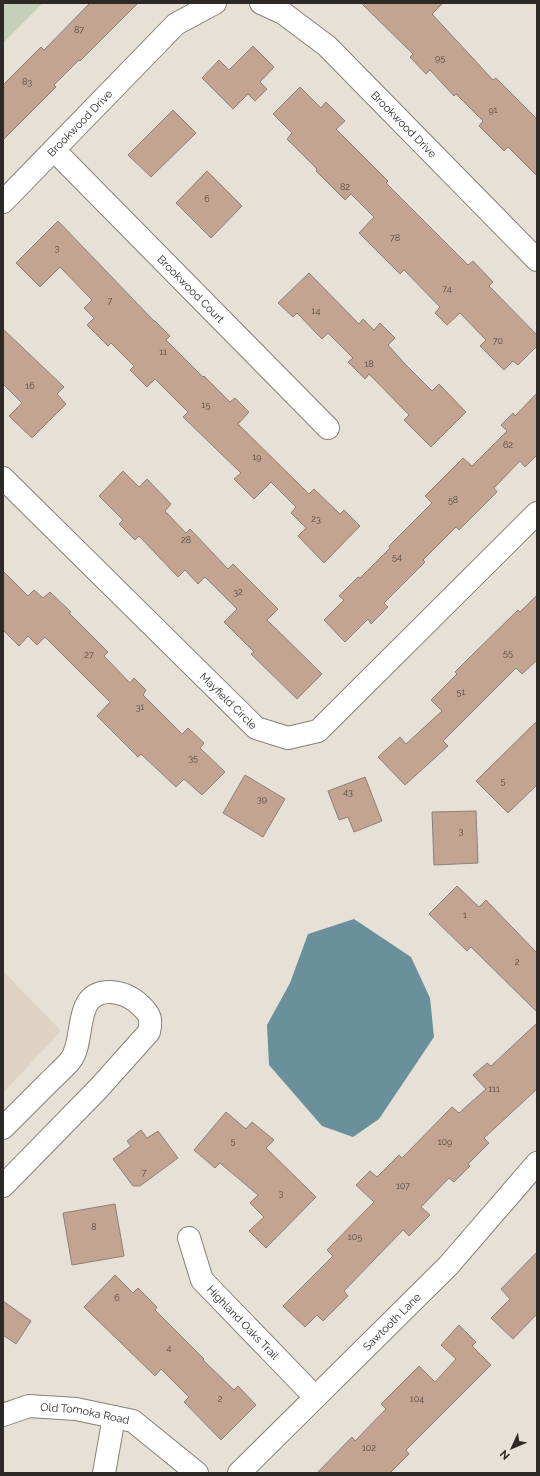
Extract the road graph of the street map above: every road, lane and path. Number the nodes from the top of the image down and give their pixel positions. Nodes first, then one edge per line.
1 (215, 3) edge
2 (261, 3) edge
3 (54, 150) junction
4 (3, 202) edge
5 (537, 260) edge
6 (328, 428) dead end
7 (3, 478) edge
8 (537, 513) edge
9 (3, 1128) edge
10 (537, 1163) edge
11 (3, 1186) edge
12 (189, 1238) dead end
13 (316, 1397) junction
14 (3, 1415) edge
15 (114, 1417) junction
16 (104, 1473) edge
17 (197, 1473) edge
18 (239, 1473) edge

1 - 3 street, Brookwood Drive
2 - 5 street, Brookwood Drive
3 - 4 street, Brookwood Drive
3 - 6 street, Brookwood Court
7 - 8 street, Mayfield Circle
9 - 11 street
10 - 13 street, Sawtooth Lane
12 - 13 street, Highland Oaks Trail
13 - 18 street, Sawtooth Lane
14 - 15 street, Old Tomoka Road
15 - 16 street
15 - 17 street, Old Tomoka Road

